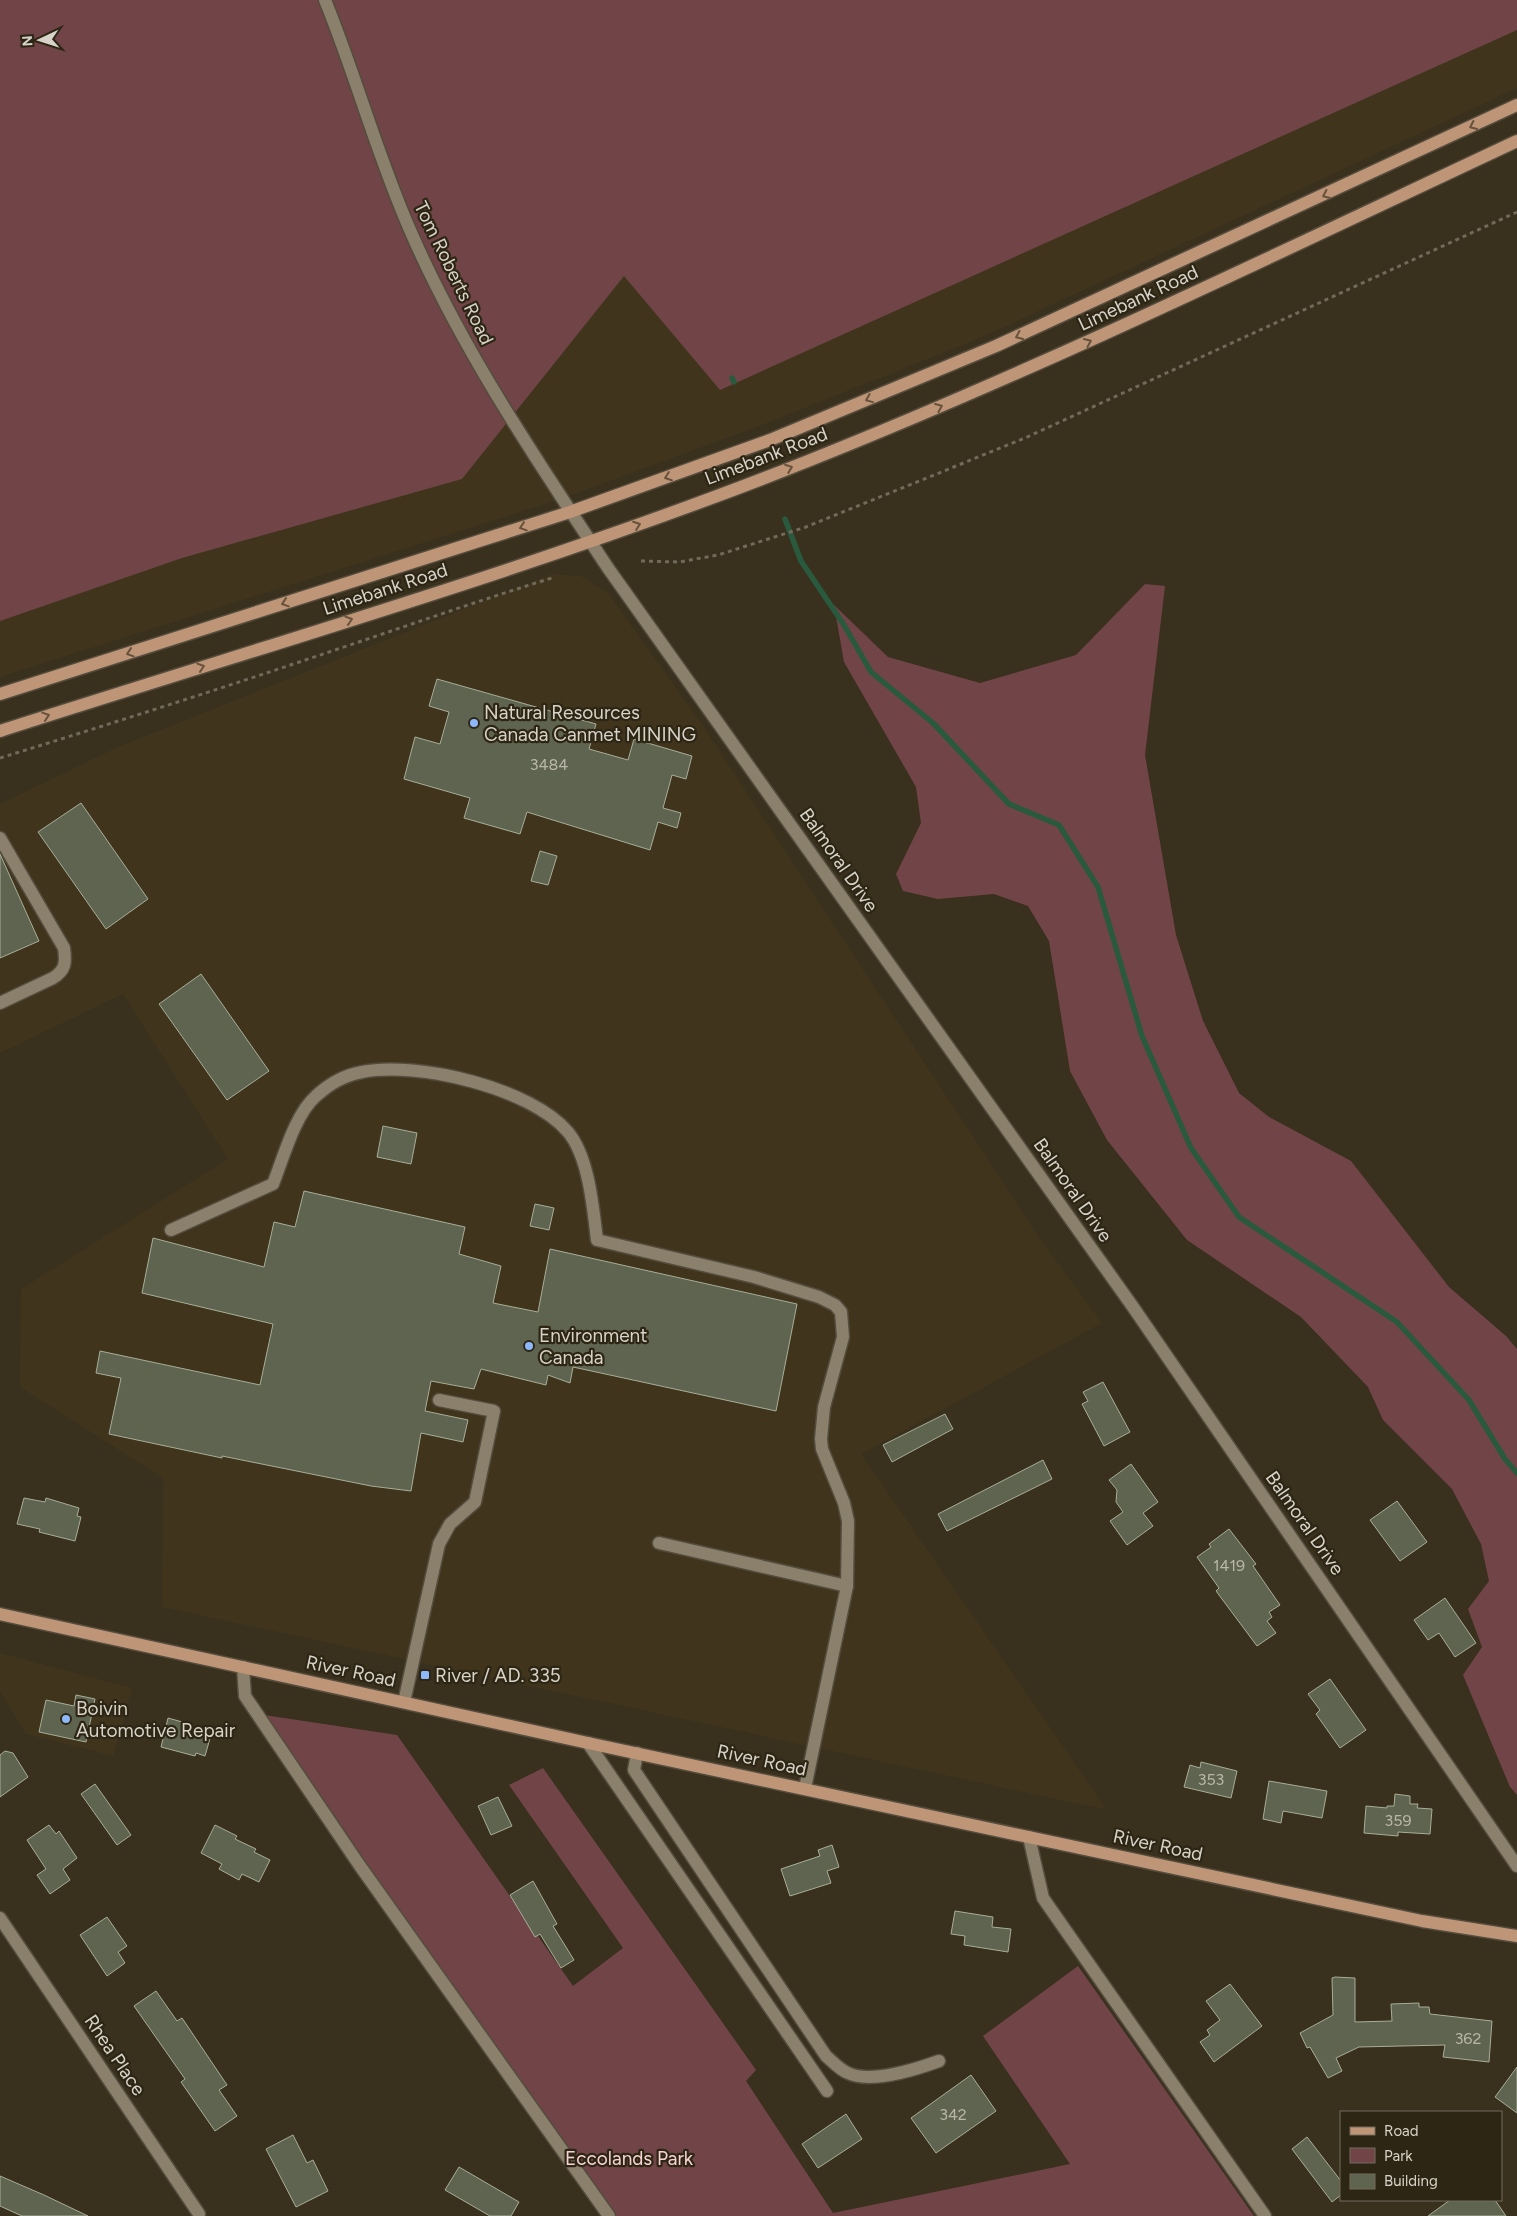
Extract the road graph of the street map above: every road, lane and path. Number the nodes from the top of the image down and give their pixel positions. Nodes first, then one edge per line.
1 (325, 0) edge
2 (1517, 105) edge
3 (1517, 141) edge
4 (1517, 212) edge
5 (570, 512) junction
6 (591, 542) junction
7 (641, 561) dead end
8 (552, 578) dead end
9 (0, 694) edge
10 (0, 731) edge
11 (0, 758) edge
12 (0, 838) edge
13 (0, 1003) edge
14 (172, 1230) dead end
15 (440, 1400) dead end
16 (659, 1543) dead end
17 (847, 1586) junction
18 (0, 1614) edge
19 (243, 1667) junction
20 (404, 1702) junction
21 (588, 1743) junction
22 (637, 1753) junction
23 (805, 1788) junction
24 (1029, 1837) junction
25 (1517, 1866) edge
26 (0, 1918) edge
27 (1517, 1936) edge
28 (939, 2061) dead end
29 (827, 2091) dead end
30 (199, 2214) dead end
31 (609, 2216) edge
32 (1266, 2216) edge

1 - 5 street, Tom Roberts Road
2 -> 5 main road, Limebank Road
6 -> 3 main road, Limebank Road
4 - 7 path
5 - 6 street, Tom Roberts Road
5 -> 9 main road, Limebank Road
10 -> 6 main road, Limebank Road
6 - 25 street, Balmoral Drive
8 - 11 path
12 - 13 street
14 - 17 street
15 - 20 street
16 - 17 street
17 - 23 street
18 - 19 main road, River Road
19 - 20 main road, River Road
19 - 31 street
20 - 21 main road, River Road
21 - 22 main road, River Road
21 - 29 street
22 - 23 main road, River Road
22 - 28 street
23 - 24 main road, River Road
24 - 27 main road, River Road
24 - 32 street
26 - 30 street, Rhea Place

